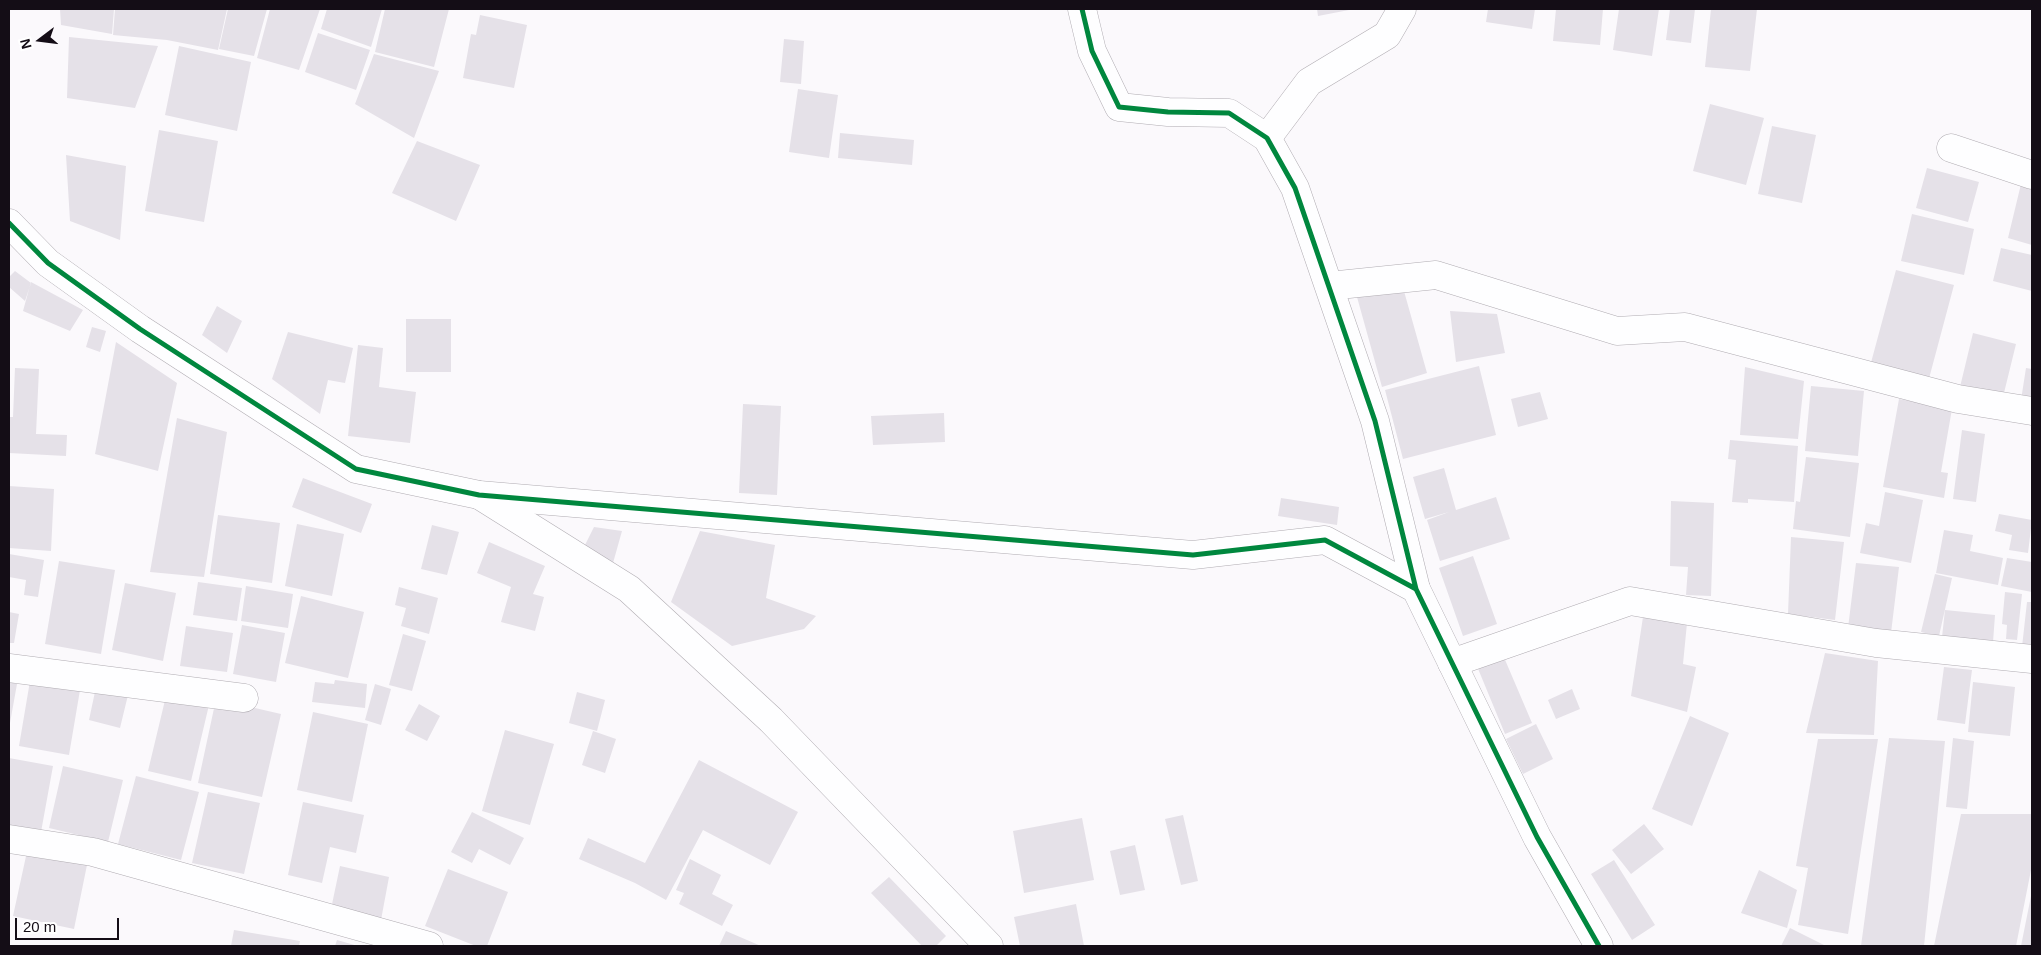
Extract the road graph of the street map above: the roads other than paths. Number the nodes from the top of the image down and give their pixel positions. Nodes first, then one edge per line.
1 (1082, 9) edge
2 (1402, 9) edge
3 (1267, 138) junction
4 (1951, 148) dead end
5 (2032, 175) edge
6 (9, 223) edge
7 (1329, 286) junction
8 (2032, 411) edge
9 (478, 495) junction
10 (1416, 588) junction
11 (2032, 659) edge
12 (1452, 663) junction
13 (9, 668) edge
14 (244, 698) dead end
15 (9, 839) edge
16 (429, 946) edge
17 (989, 946) edge
18 (1599, 946) edge

1 - 3 street
2 - 3 street
3 - 7 street
4 - 5 street
6 - 9 street
7 - 8 street
7 - 10 street
9 - 10 street
9 - 17 street
10 - 12 street
11 - 12 street
12 - 18 street
13 - 14 street
15 - 16 street

